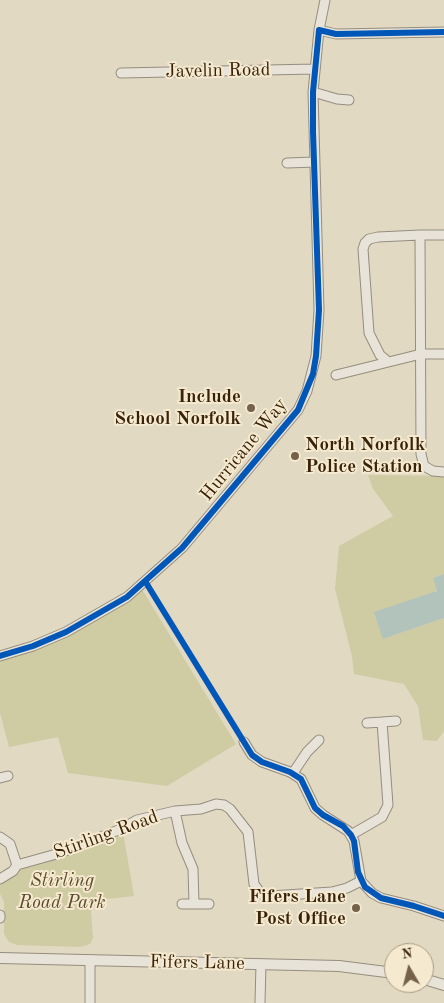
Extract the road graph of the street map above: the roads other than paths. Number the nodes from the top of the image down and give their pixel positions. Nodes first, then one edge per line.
1 (325, 0) edge
2 (319, 30) junction
3 (444, 32) edge
4 (315, 69) junction
5 (121, 73) dead end
6 (313, 92) junction
7 (349, 100) dead end
8 (314, 162) junction
9 (287, 163) dead end
10 (420, 235) junction
11 (444, 235) edge
12 (421, 354) junction
13 (444, 354) edge
14 (386, 361) junction
15 (336, 375) dead end
16 (444, 472) edge
17 (0, 656) edge
18 (396, 721) dead end
19 (382, 722) junction
20 (367, 724) dead end
21 (319, 740) dead end
22 (244, 742) dead end
23 (293, 773) junction
24 (175, 811) junction
25 (351, 835) junction
26 (0, 837) edge
27 (17, 865) junction
28 (0, 880) edge
29 (361, 881) junction
30 (182, 904) dead end
31 (194, 904) junction
32 (209, 904) dead end
33 (444, 916) edge
34 (0, 958) edge
35 (90, 960) junction
36 (261, 964) junction
37 (384, 972) edge
38 (90, 1003) edge
39 (260, 1003) edge

1 - 2 street, Hurricane Way
2 - 3 street
2 - 4 street, Hurricane Way
4 - 5 street, Javelin Road
4 - 6 street, Hurricane Way
6 - 7 street
6 - 8 street, Hurricane Way
8 - 9 street
8 - 17 street, Hurricane Way
10 - 11 street
10 - 12 street
10 - 14 street
12 - 13 street
12 - 14 street
12 - 16 street
14 - 15 street
18 - 19 street
19 - 20 street
19 - 25 street
21 - 23 street
22 - 23 street
23 - 25 street
24 - 27 street, Stirling Road
24 - 29 street, Stirling Road
24 - 31 street
25 - 29 street
26 - 27 street
27 - 28 street, Stirling Road
29 - 33 street
30 - 31 street
31 - 32 street
34 - 35 street, Fifers Lane
35 - 36 street, Fifers Lane
35 - 38 street
36 - 37 street, Fifers Lane
36 - 39 street

